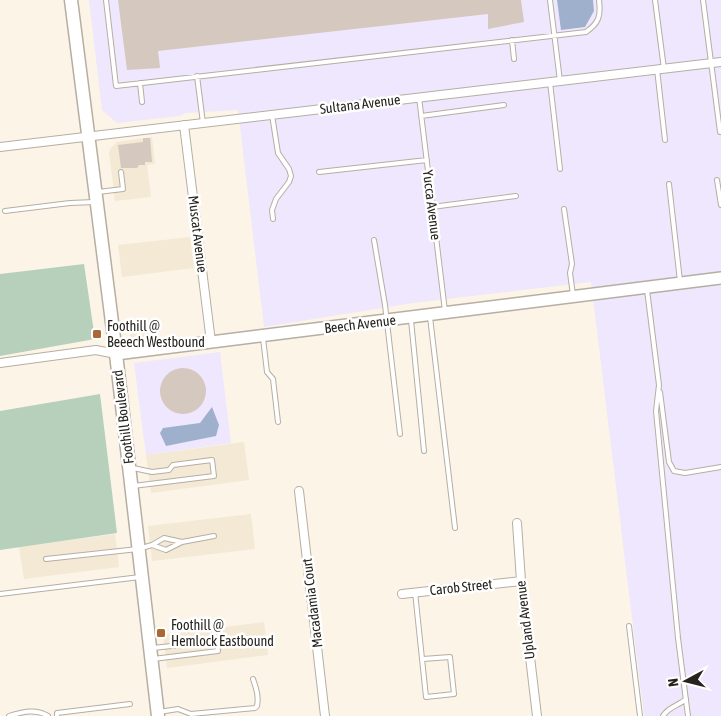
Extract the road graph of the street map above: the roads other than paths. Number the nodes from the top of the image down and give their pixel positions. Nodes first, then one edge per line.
1 (71, 0) edge
2 (106, 0) edge
3 (550, 0) edge
4 (599, 0) edge
5 (655, 0) edge
6 (703, 0) edge
7 (554, 35) junction
8 (512, 40) junction
9 (514, 59) dead end
10 (721, 62) edge
11 (711, 63) junction
12 (661, 69) junction
13 (197, 76) junction
14 (560, 81) junction
15 (550, 82) junction
16 (140, 83) junction
17 (419, 97) junction
18 (142, 102) dead end
19 (504, 105) dead end
20 (272, 115) junction
21 (421, 116) junction
22 (203, 123) junction
23 (184, 125) junction
24 (720, 132) edge
25 (88, 136) junction
26 (665, 140) dead end
27 (0, 147) edge
28 (426, 160) junction
29 (560, 169) dead end
30 (121, 172) dead end
31 (319, 172) dead end
32 (717, 180) dead end
33 (669, 184) dead end
34 (516, 196) dead end
35 (96, 197) junction
36 (721, 205) edge
37 (432, 206) junction
38 (564, 210) dead end
39 (5, 211) dead end
40 (273, 219) dead end
41 (374, 240) dead end
42 (721, 278) edge
43 (680, 283) junction
44 (646, 288) junction
45 (573, 297) junction
46 (446, 313) junction
47 (429, 315) junction
48 (411, 317) junction
49 (386, 320) junction
50 (262, 336) junction
51 (212, 342) junction
52 (116, 354) junction
53 (0, 363) edge
54 (659, 385) junction
55 (278, 422) dead end
56 (400, 434) dead end
57 (424, 451) dead end
58 (129, 467) junction
59 (721, 467) edge
60 (131, 486) junction
61 (299, 491) dead end
62 (517, 523) dead end
63 (455, 528) dead end
64 (214, 536) dead end
65 (182, 542) junction
66 (152, 545) junction
67 (138, 548) junction
68 (46, 559) dead end
69 (142, 576) junction
70 (521, 581) junction
71 (415, 592) junction
72 (0, 594) edge
73 (402, 594) dead end
74 (630, 626) dead end
75 (151, 654) junction
76 (423, 659) junction
77 (253, 679) dead end
78 (686, 699) junction
79 (130, 704) dead end
80 (157, 714) edge
81 (191, 715) edge
82 (10, 716) edge
83 (48, 716) edge
84 (57, 716) edge
85 (324, 716) edge
86 (537, 716) edge
87 (640, 716) edge
88 (663, 716) edge
89 (688, 716) edge

1 - 25 main road, Foothill Boulevard
2 - 16 lane
3 - 7 lane
4 - 7 lane
5 - 12 lane
6 - 11 lane
7 - 8 lane
7 - 14 lane
8 - 9 lane
8 - 13 lane
10 - 11 street, Sultana Avenue
11 - 12 street, Sultana Avenue
11 - 24 lane
12 - 14 street, Sultana Avenue
12 - 26 lane
13 - 16 lane
13 - 22 lane
14 - 15 street, Sultana Avenue
15 - 17 street, Sultana Avenue
15 - 29 lane
16 - 18 lane
17 - 20 street, Sultana Avenue
17 - 21 lane, Yucca Avenue
19 - 21 lane
20 - 22 street, Sultana Avenue
20 - 40 lane
21 - 28 lane, Yucca Avenue
22 - 23 street, Sultana Avenue
23 - 25 street, Sultana Avenue
23 - 51 street, Muscat Avenue
25 - 27 street, Sultana Avenue
25 - 35 main road, Foothill Boulevard
28 - 31 lane
28 - 37 lane, Yucca Avenue
30 - 35 lane
32 - 36 lane
33 - 43 lane
34 - 37 lane
35 - 39 lane
35 - 52 main road, Foothill Boulevard
37 - 46 lane, Yucca Avenue
38 - 45 lane
41 - 49 lane
42 - 43 main road, Beech Avenue
43 - 44 main road, Beech Avenue
44 - 45 main road, Beech Avenue
44 - 54 lane
45 - 46 main road, Beech Avenue
46 - 47 main road, Beech Avenue
47 - 48 main road, Beech Avenue
47 - 63 lane
48 - 49 main road, Beech Avenue
48 - 57 lane
49 - 50 main road, Beech Avenue
49 - 56 lane
50 - 51 main road, Beech Avenue
50 - 55 lane
51 - 52 main road, Beech Avenue
52 - 53 street, Beech Avenue
52 - 58 main road, Foothill Boulevard
54 - 59 lane
54 - 78 lane
58 - 60 main road, Foothill Boulevard
58 - 60 lane
60 - 67 main road, Foothill Boulevard
61 - 85 street, Macadamia Court
62 - 70 street, Upland Avenue
64 - 65 lane
65 - 66 lane
65 - 66 lane
66 - 67 lane
67 - 68 lane
67 - 69 main road, Foothill Boulevard
69 - 72 lane
69 - 75 main road, Foothill Boulevard
70 - 71 street, Carob Street
70 - 86 street, Upland Avenue
71 - 73 street, Carob Street
71 - 76 lane
74 - 87 lane
75 - 75 lane
75 - 80 main road, Foothill Boulevard
76 - 76 lane
77 - 81 lane
78 - 88 lane
78 - 89 lane
79 - 84 lane
80 - 81 lane
82 - 83 lane

